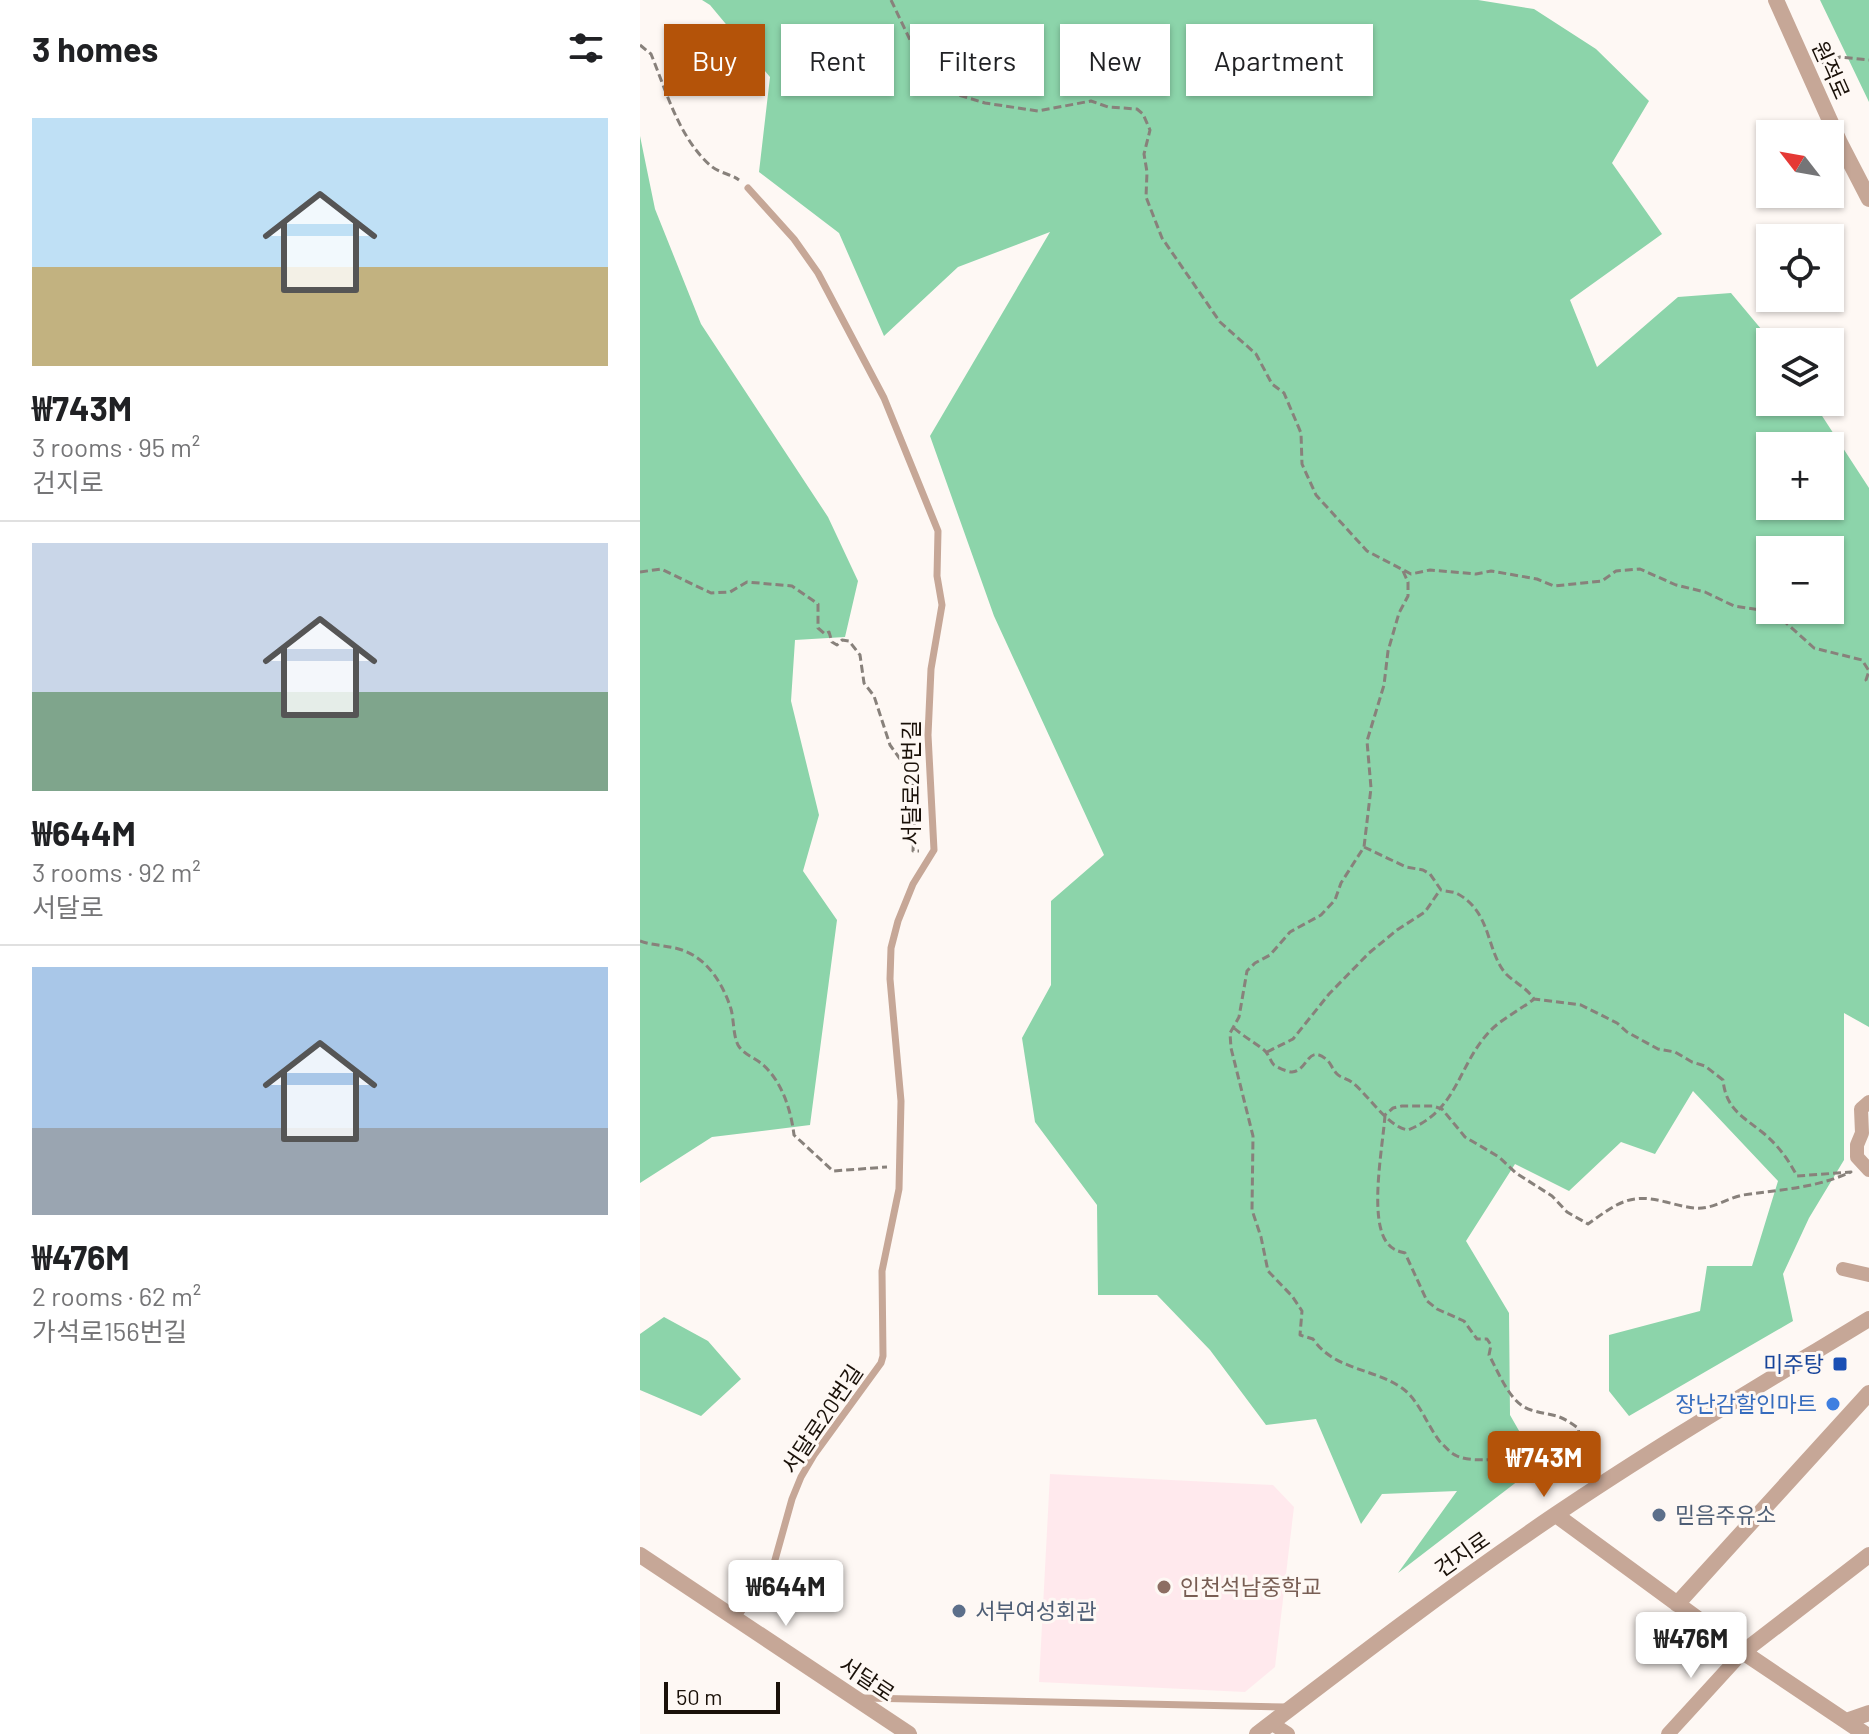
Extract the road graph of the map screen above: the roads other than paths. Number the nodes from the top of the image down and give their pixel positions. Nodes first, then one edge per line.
1 (1776, 0) edge
2 (748, 188) road end
3 (1869, 199) edge
4 (1869, 1102) edge
5 (1869, 1170) edge
6 (1843, 1269) dead end
7 (1869, 1275) edge
8 (1869, 1319) edge
9 (1869, 1393) edge
10 (1556, 1515) junction
11 (1869, 1555) edge
12 (641, 1559) edge
13 (1677, 1604) junction
14 (736, 1619) junction
15 (1743, 1652) junction
16 (857, 1698) junction
17 (1292, 1707) junction
18 (1869, 1713) edge
19 (1846, 1721) junction
20 (1271, 1723) junction
21 (909, 1734) edge
22 (1257, 1734) edge
23 (1288, 1734) edge
24 (1668, 1734) edge
25 (1865, 1734) edge

1 - 3 street, 원적로
2 - 14 lane, 서달로20번길
4 - 5 street
6 - 7 street
8 - 10 street, 건지로
9 - 13 street
10 - 13 street
10 - 17 street, 건지로
11 - 15 street
12 - 14 street, 서달로
13 - 15 street
14 - 16 street, 서달로
15 - 19 street
15 - 24 street
16 - 17 lane
16 - 21 street, 서달로
17 - 20 street, 건지로
18 - 19 street
19 - 25 street
20 - 22 street, 건지로
20 - 23 street

